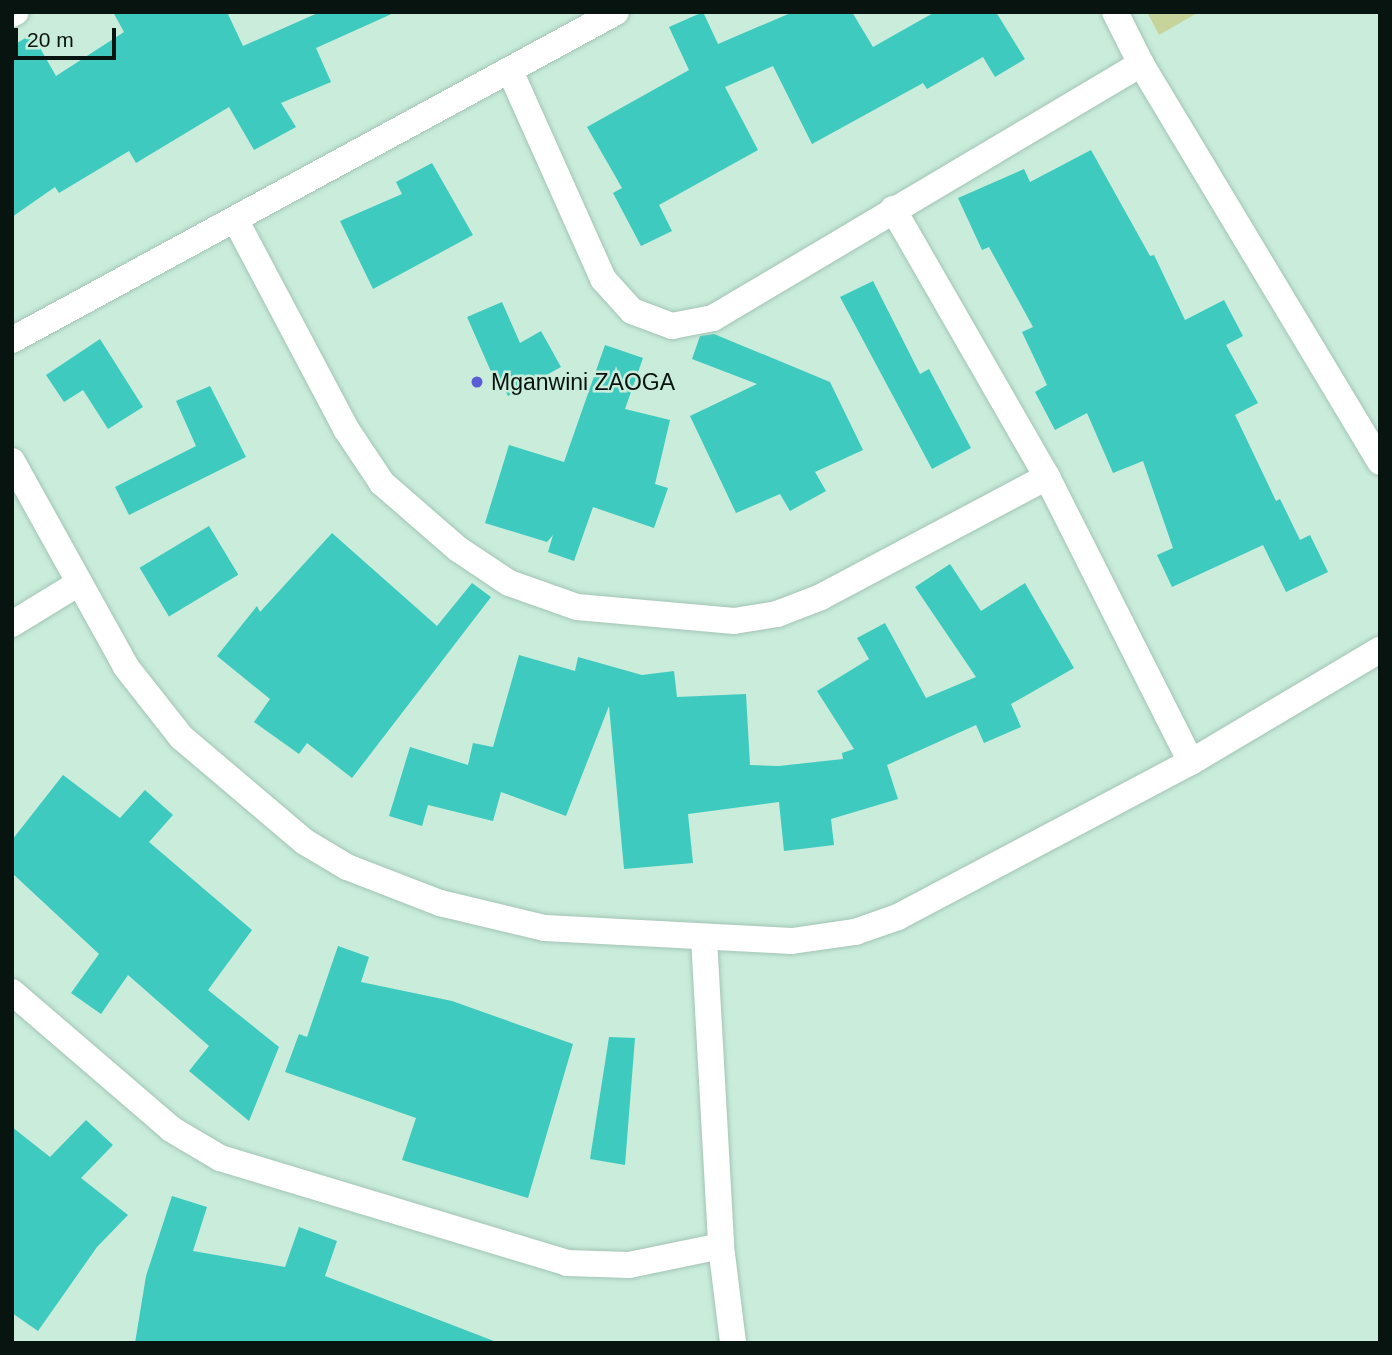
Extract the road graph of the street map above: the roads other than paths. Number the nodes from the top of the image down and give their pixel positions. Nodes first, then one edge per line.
1 (616, 12) edge
2 (1115, 12) edge
3 (1141, 64) junction
4 (510, 73) junction
5 (893, 209) junction
6 (236, 221) junction
7 (12, 340) edge
8 (12, 461) edge
9 (1380, 462) edge
10 (1047, 477) junction
11 (79, 583) junction
12 (12, 624) edge
13 (1380, 650) edge
14 (1191, 762) junction
15 (704, 938) junction
16 (12, 992) edge
17 (721, 1246) junction
18 (733, 1343) edge

1 - 4 street
2 - 3 street
3 - 5 street
3 - 9 street
4 - 5 street
4 - 6 street
5 - 10 street
6 - 7 street
6 - 10 street
8 - 11 street
10 - 14 street
11 - 12 street
11 - 15 street
13 - 14 street
14 - 15 street
15 - 17 street
16 - 17 street
17 - 18 street

